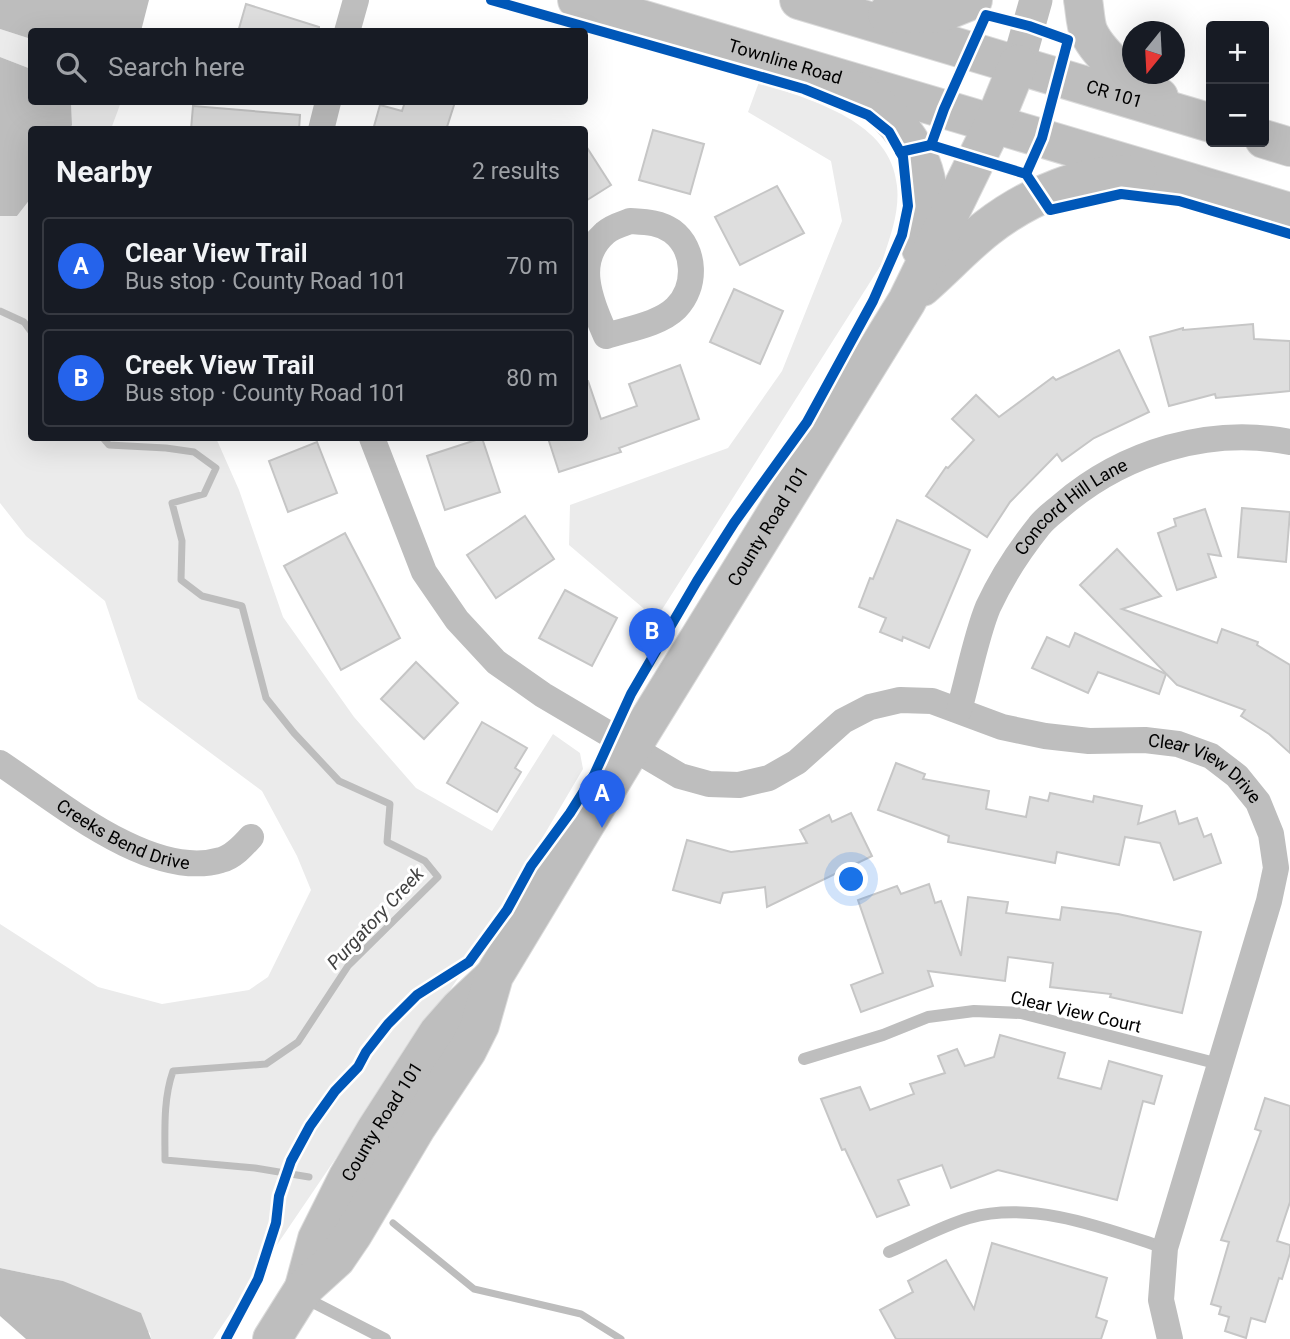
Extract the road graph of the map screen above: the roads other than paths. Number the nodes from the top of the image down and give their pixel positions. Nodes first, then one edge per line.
1 (356, 0) edge
2 (577, 0) edge
3 (973, 0) edge
4 (1036, 0) edge
5 (1083, 0) edge
6 (817, 5) edge
7 (348, 28) edge
8 (1018, 64) junction
9 (817, 71) junction
10 (327, 105) edge
11 (1206, 121) edge
12 (1206, 121) edge
13 (994, 123) junction
14 (322, 126) edge
15 (1269, 140) edge
16 (1290, 146) edge
17 (1179, 179) junction
18 (1290, 212) edge
19 (588, 263) edge
20 (588, 289) edge
21 (907, 301) junction
22 (595, 340) edge
23 (373, 441) edge
24 (1290, 442) edge
25 (959, 710) junction
26 (632, 747) junction
27 (0, 763) edge
28 (251, 837) dead end
29 (804, 1059) dead end
30 (1219, 1064) junction
31 (1165, 1248) junction
32 (889, 1252) dead end
33 (302, 1292) junction
34 (272, 1339) edge
35 (385, 1339) edge
36 (1170, 1339) edge

1 - 7 street
2 - 9 main road, Townline Road
3 - 6 main road
4 - 8 street
5 - 12 main road
6 - 8 main road
8 - 11 main road, CR 101 / CR 101
8 - 13 main road, County Road 101
9 - 13 main road, Townline Road
9 - 21 main road
10 - 14 street
13 - 17 main road, Townline Road
13 - 21 main road, County Road 101
15 - 16 main road
17 - 18 main road
17 - 21 main road
19 - 22 street
20 - 22 street
21 - 26 main road, County Road 101
23 - 26 street, Clear View Drive
24 - 25 street, Concord Hill Lane
25 - 26 street, Clear View Drive
25 - 30 street, Clear View Drive
26 - 33 main road, County Road 101
27 - 28 street, Creeks Bend Drive
29 - 30 lane, Clear View Court
30 - 31 street, Clear View Drive
31 - 32 lane
31 - 36 street, Clear View Drive
33 - 34 main road, County Road 101
33 - 35 lane

